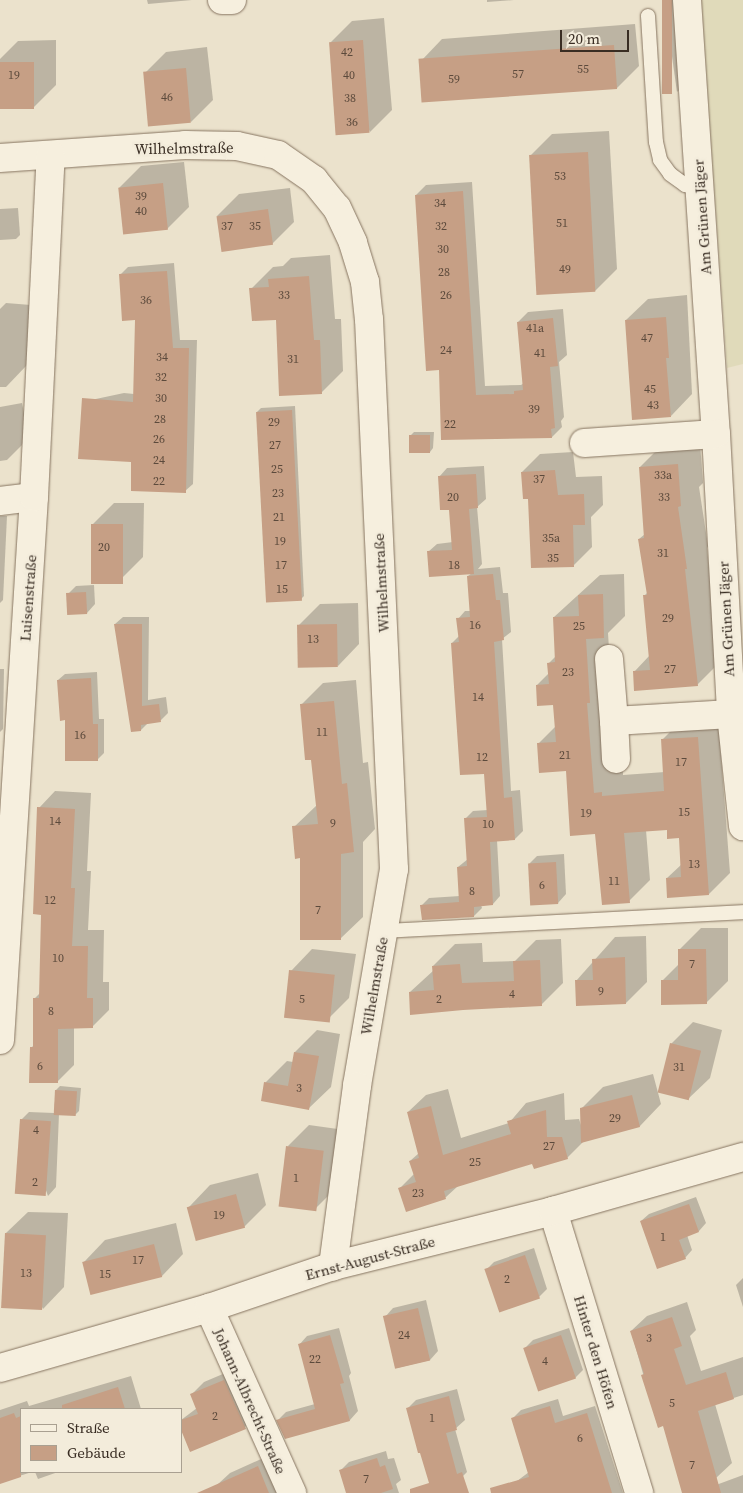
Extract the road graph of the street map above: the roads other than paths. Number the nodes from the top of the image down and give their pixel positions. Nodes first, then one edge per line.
1 (222, 0) edge
2 (232, 0) edge
3 (687, 0) edge
4 (648, 16) dead end
5 (51, 155) junction
6 (0, 158) edge
7 (700, 186) junction
8 (716, 434) junction
9 (584, 443) dead end
10 (34, 497) junction
11 (0, 501) edge
12 (609, 659) dead end
13 (731, 714) junction
14 (614, 721) junction
15 (616, 759) dead end
16 (743, 826) edge
17 (743, 912) edge
18 (384, 931) junction
19 (0, 1028) edge
20 (0, 1040) edge
21 (743, 1157) edge
22 (553, 1211) junction
23 (333, 1266) junction
24 (209, 1308) junction
25 (0, 1368) edge
26 (292, 1493) edge
27 (639, 1493) edge

1 - 2 street
3 - 7 street, Am Grünen Jäger
4 - 7 lane
5 - 6 street, Wilhelmstraße
5 - 10 street, Luisenstraße
5 - 18 street, Wilhelmstraße
7 - 8 street, Am Grünen Jäger
8 - 9 street
8 - 13 street, Am Grünen Jäger
10 - 11 street
10 - 19 street, Luisenstraße
12 - 14 street
13 - 14 street
13 - 16 street, Am Grünen Jäger
14 - 15 street
17 - 18 lane
18 - 23 street, Wilhelmstraße
19 - 20 street, Luisenstraße
21 - 22 street, Ernst-August-Straße
22 - 23 street, Ernst-August-Straße
22 - 27 street, Hinter den Höfen
23 - 24 street, Ernst-August-Straße
24 - 25 street, Ernst-August-Straße
24 - 26 street, Johann-Albrecht-Straße

